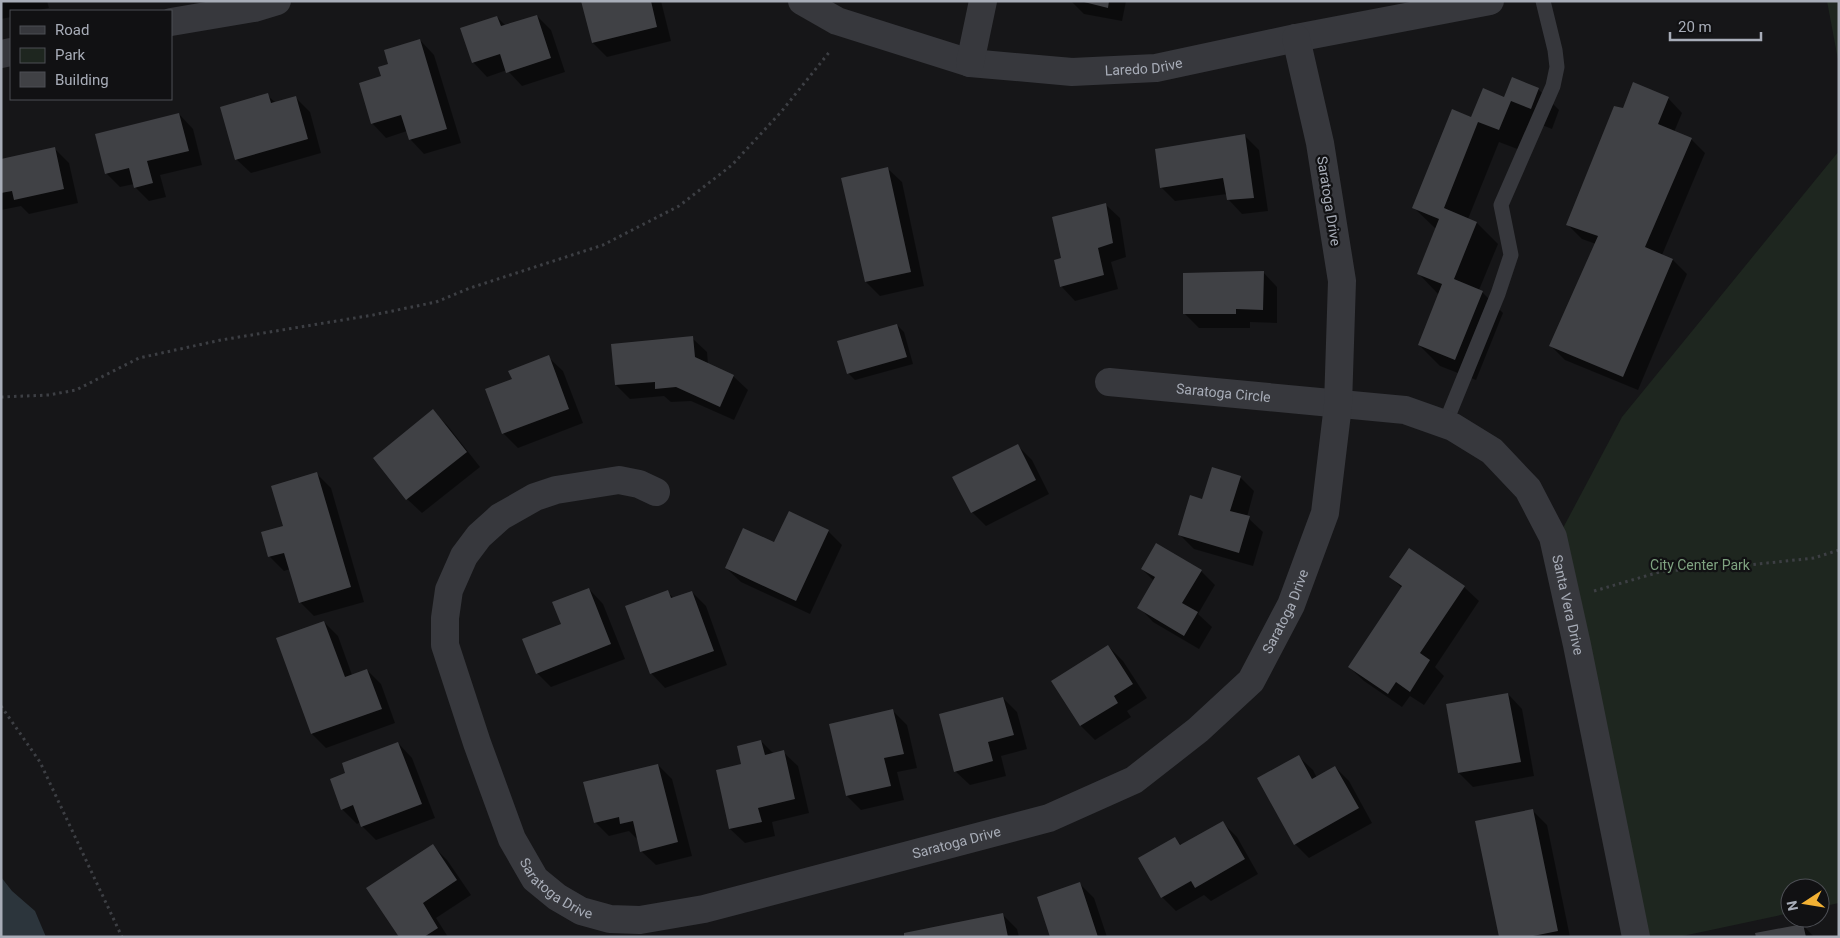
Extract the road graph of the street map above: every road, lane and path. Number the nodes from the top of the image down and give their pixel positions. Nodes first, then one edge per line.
1 (277, 1) edge
2 (802, 1) edge
3 (983, 1) edge
4 (1490, 1) edge
5 (1543, 1) edge
6 (172, 22) edge
7 (850, 26) junction
8 (1296, 38) junction
9 (970, 63) junction
10 (1109, 382) dead end
11 (1, 397) edge
12 (1338, 405) junction
13 (1445, 424) junction
14 (656, 492) dead end
15 (1839, 550) edge
16 (1567, 600) junction
17 (1, 706) edge
18 (122, 937) edge
19 (1636, 937) edge

1 - 6 street
2 - 7 street, Laredo Drive
3 - 9 street
4 - 8 street, Laredo Drive
5 - 13 lane
7 - 9 street, Laredo Drive
7 - 11 path
8 - 9 street, Laredo Drive
8 - 12 street, Saratoga Drive
10 - 12 street, Saratoga Circle
12 - 13 street, Santa Vera Drive
12 - 14 street, Saratoga Drive
13 - 16 street, Santa Vera Drive
15 - 16 path
16 - 19 street, Santa Vera Drive
17 - 18 path

